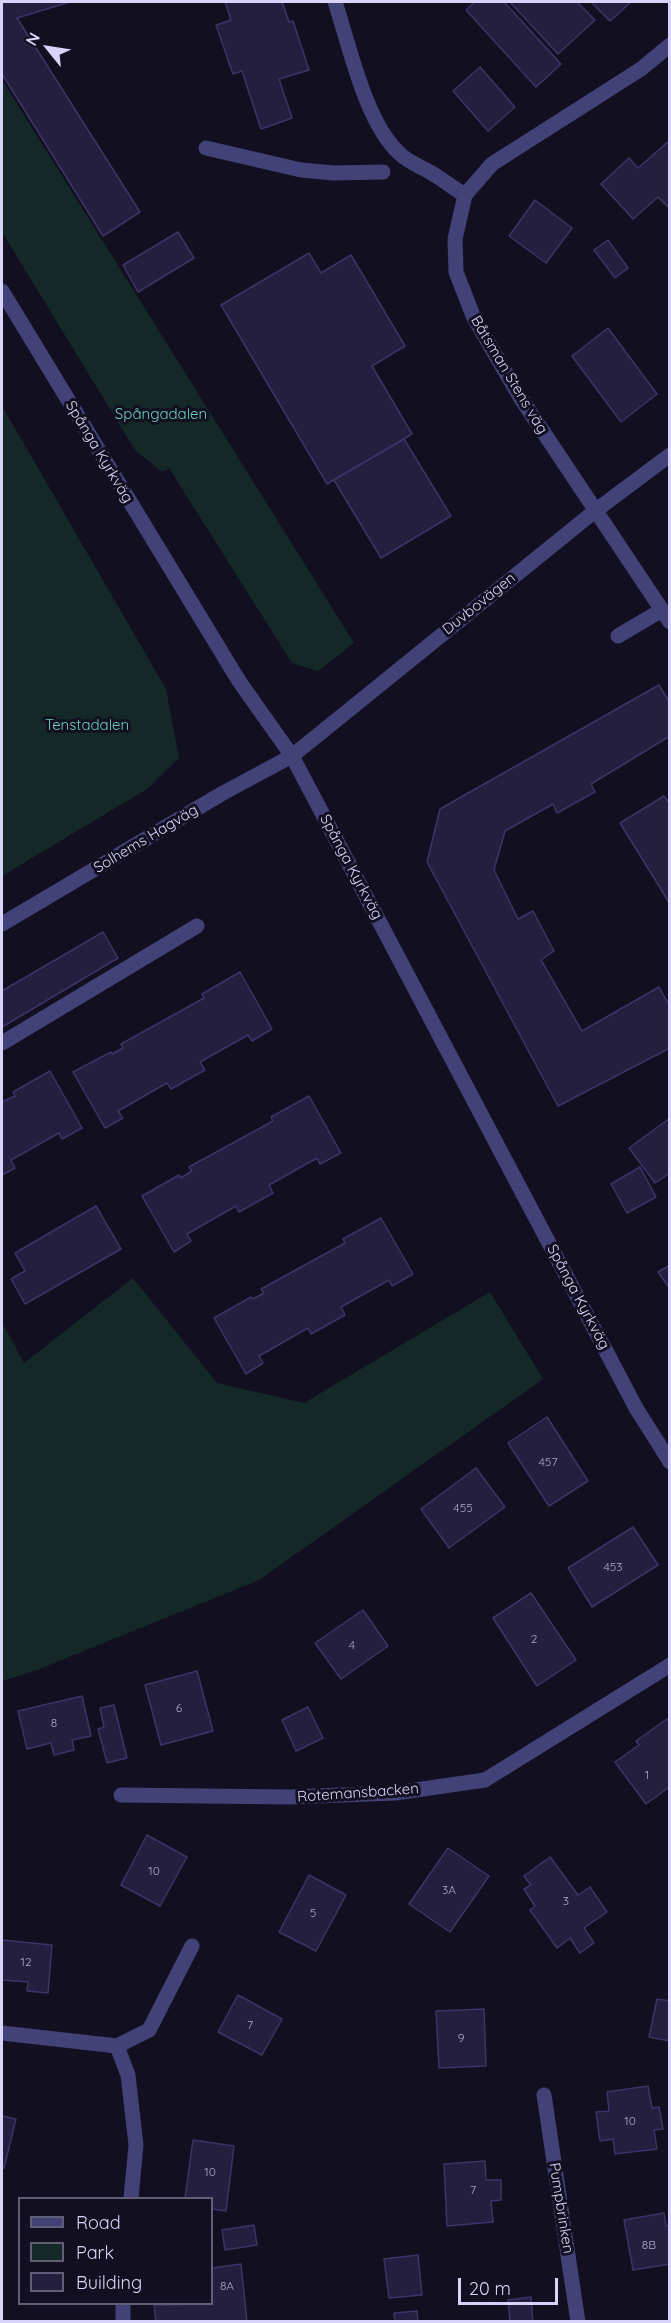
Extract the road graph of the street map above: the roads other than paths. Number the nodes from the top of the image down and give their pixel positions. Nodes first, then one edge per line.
1 (335, 2) edge
2 (669, 45) edge
3 (206, 148) dead end
4 (383, 172) dead end
5 (465, 195) junction
6 (2, 291) edge
7 (669, 455) edge
8 (595, 511) junction
9 (666, 616) edge
10 (618, 636) dead end
11 (292, 756) junction
12 (2, 924) edge
13 (197, 926) dead end
14 (2, 1043) edge
15 (669, 1462) edge
16 (669, 1665) edge
17 (121, 1796) dead end
18 (192, 1946) dead end
19 (2, 2033) edge
20 (117, 2046) junction
21 (544, 2095) dead end
22 (131, 2197) edge
23 (123, 2305) edge
24 (123, 2322) edge
25 (578, 2322) edge

1 - 5 street
2 - 5 street, Båtsman Stens väg
3 - 4 street
5 - 8 street, Båtsman Stens väg
6 - 11 street, Spånga Kyrkväg
7 - 8 street, Duvbovägen
8 - 9 street, Båtsman Stens väg
8 - 11 street, Duvbovägen
9 - 10 street
11 - 12 street, Solhems Hagväg
11 - 15 street, Spånga Kyrkväg
13 - 14 street
16 - 17 street, Rotemansbacken
18 - 20 street
19 - 20 street
20 - 22 street
21 - 25 street, Pumpbrinken
23 - 24 street

